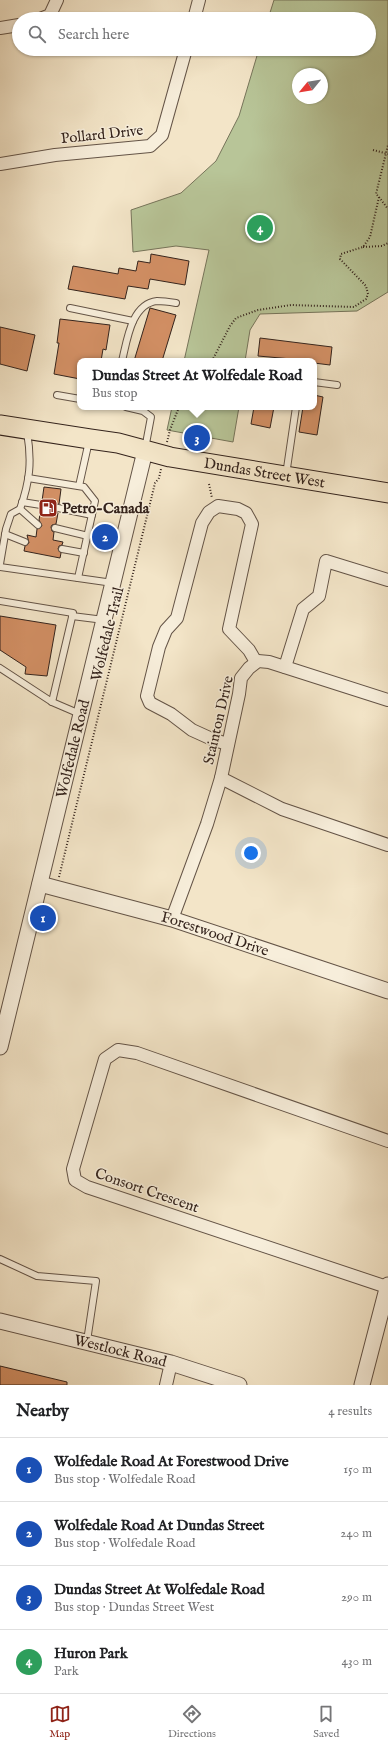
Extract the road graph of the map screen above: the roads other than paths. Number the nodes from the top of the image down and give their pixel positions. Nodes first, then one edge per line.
1 (57, 0) edge
2 (199, 0) edge
3 (51, 12) edge
4 (196, 12) edge
5 (12, 26) edge
6 (0, 28) edge
7 (184, 56) edge
8 (0, 164) edge
9 (176, 303) dead end
10 (70, 308) dead end
11 (133, 321) junction
12 (123, 358) edge
13 (317, 382) edge
14 (337, 385) dead end
15 (57, 395) dead end
16 (77, 398) edge
17 (139, 410) edge
18 (296, 410) edge
19 (0, 425) edge
20 (26, 428) junction
21 (90, 438) junction
22 (145, 451) junction
23 (286, 475) junction
24 (28, 478) junction
25 (79, 486) junction
26 (388, 493) edge
27 (22, 502) junction
28 (42, 506) dead end
29 (58, 508) dead end
30 (20, 509) junction
31 (92, 515) junction
32 (38, 525) dead end
33 (55, 528) dead end
34 (5, 534) junction
35 (88, 536) junction
36 (25, 542) dead end
37 (62, 549) dead end
38 (84, 553) junction
39 (0, 565) edge
40 (78, 578) junction
41 (388, 580) edge
42 (113, 582) junction
43 (0, 601) edge
44 (72, 616) junction
45 (104, 620) junction
46 (256, 662) junction
47 (285, 667) junction
48 (0, 668) edge
49 (388, 700) edge
50 (52, 702) junction
51 (80, 714) junction
52 (228, 744) junction
53 (221, 778) junction
54 (388, 845) edge
55 (40, 884) junction
56 (172, 919) junction
57 (388, 991) edge
58 (0, 1047) edge
59 (388, 1141) edge
60 (0, 1259) edge
61 (388, 1286) edge
62 (0, 1320) edge
63 (87, 1341) junction
64 (171, 1363) junction
65 (166, 1385) edge
66 (239, 1385) edge
67 (362, 1385) edge

1 - 3 street
2 - 4 street
5 - 6 street
7 - 8 street, Pollard Drive
9 - 11 lane
10 - 11 lane
11 - 12 lane
13 - 14 lane
15 - 16 lane
17 - 22 lane
18 - 23 lane
19 - 20 main road, Dundas Street West
20 - 21 main road, Dundas Street West
20 - 24 lane
21 - 22 main road, Dundas Street West
21 - 25 lane
22 - 23 main road, Dundas Street West
22 - 42 street, Wolfedale Road
23 - 26 main road, Dundas Street West
24 - 25 lane
24 - 27 lane
25 - 31 lane
27 - 28 lane
27 - 30 lane
29 - 31 lane
30 - 32 lane
30 - 34 lane
31 - 35 lane
33 - 35 lane
34 - 36 lane
34 - 39 lane
35 - 38 lane
37 - 38 lane
38 - 40 lane
39 - 40 lane
40 - 42 lane
41 - 47 street
42 - 45 street, Wolfedale Road
43 - 44 lane
44 - 45 lane
44 - 50 lane
45 - 51 street, Wolfedale Road
46 - 47 street
46 - 52 street, Stainton Drive
46 - 52 street
47 - 49 street
48 - 50 lane
50 - 51 lane
51 - 55 street, Wolfedale Road
52 - 53 street, Stainton Drive
53 - 54 street
53 - 56 street, Stainton Drive
55 - 56 street, Forestwood Drive
55 - 58 street, Wolfedale Road
56 - 57 street, Forestwood Drive
59 - 61 street, Consort Crescent
60 - 63 lane
61 - 67 street
62 - 63 street, Westlock Road
63 - 64 street, Westlock Road
64 - 65 street
64 - 66 street, Westlock Road

